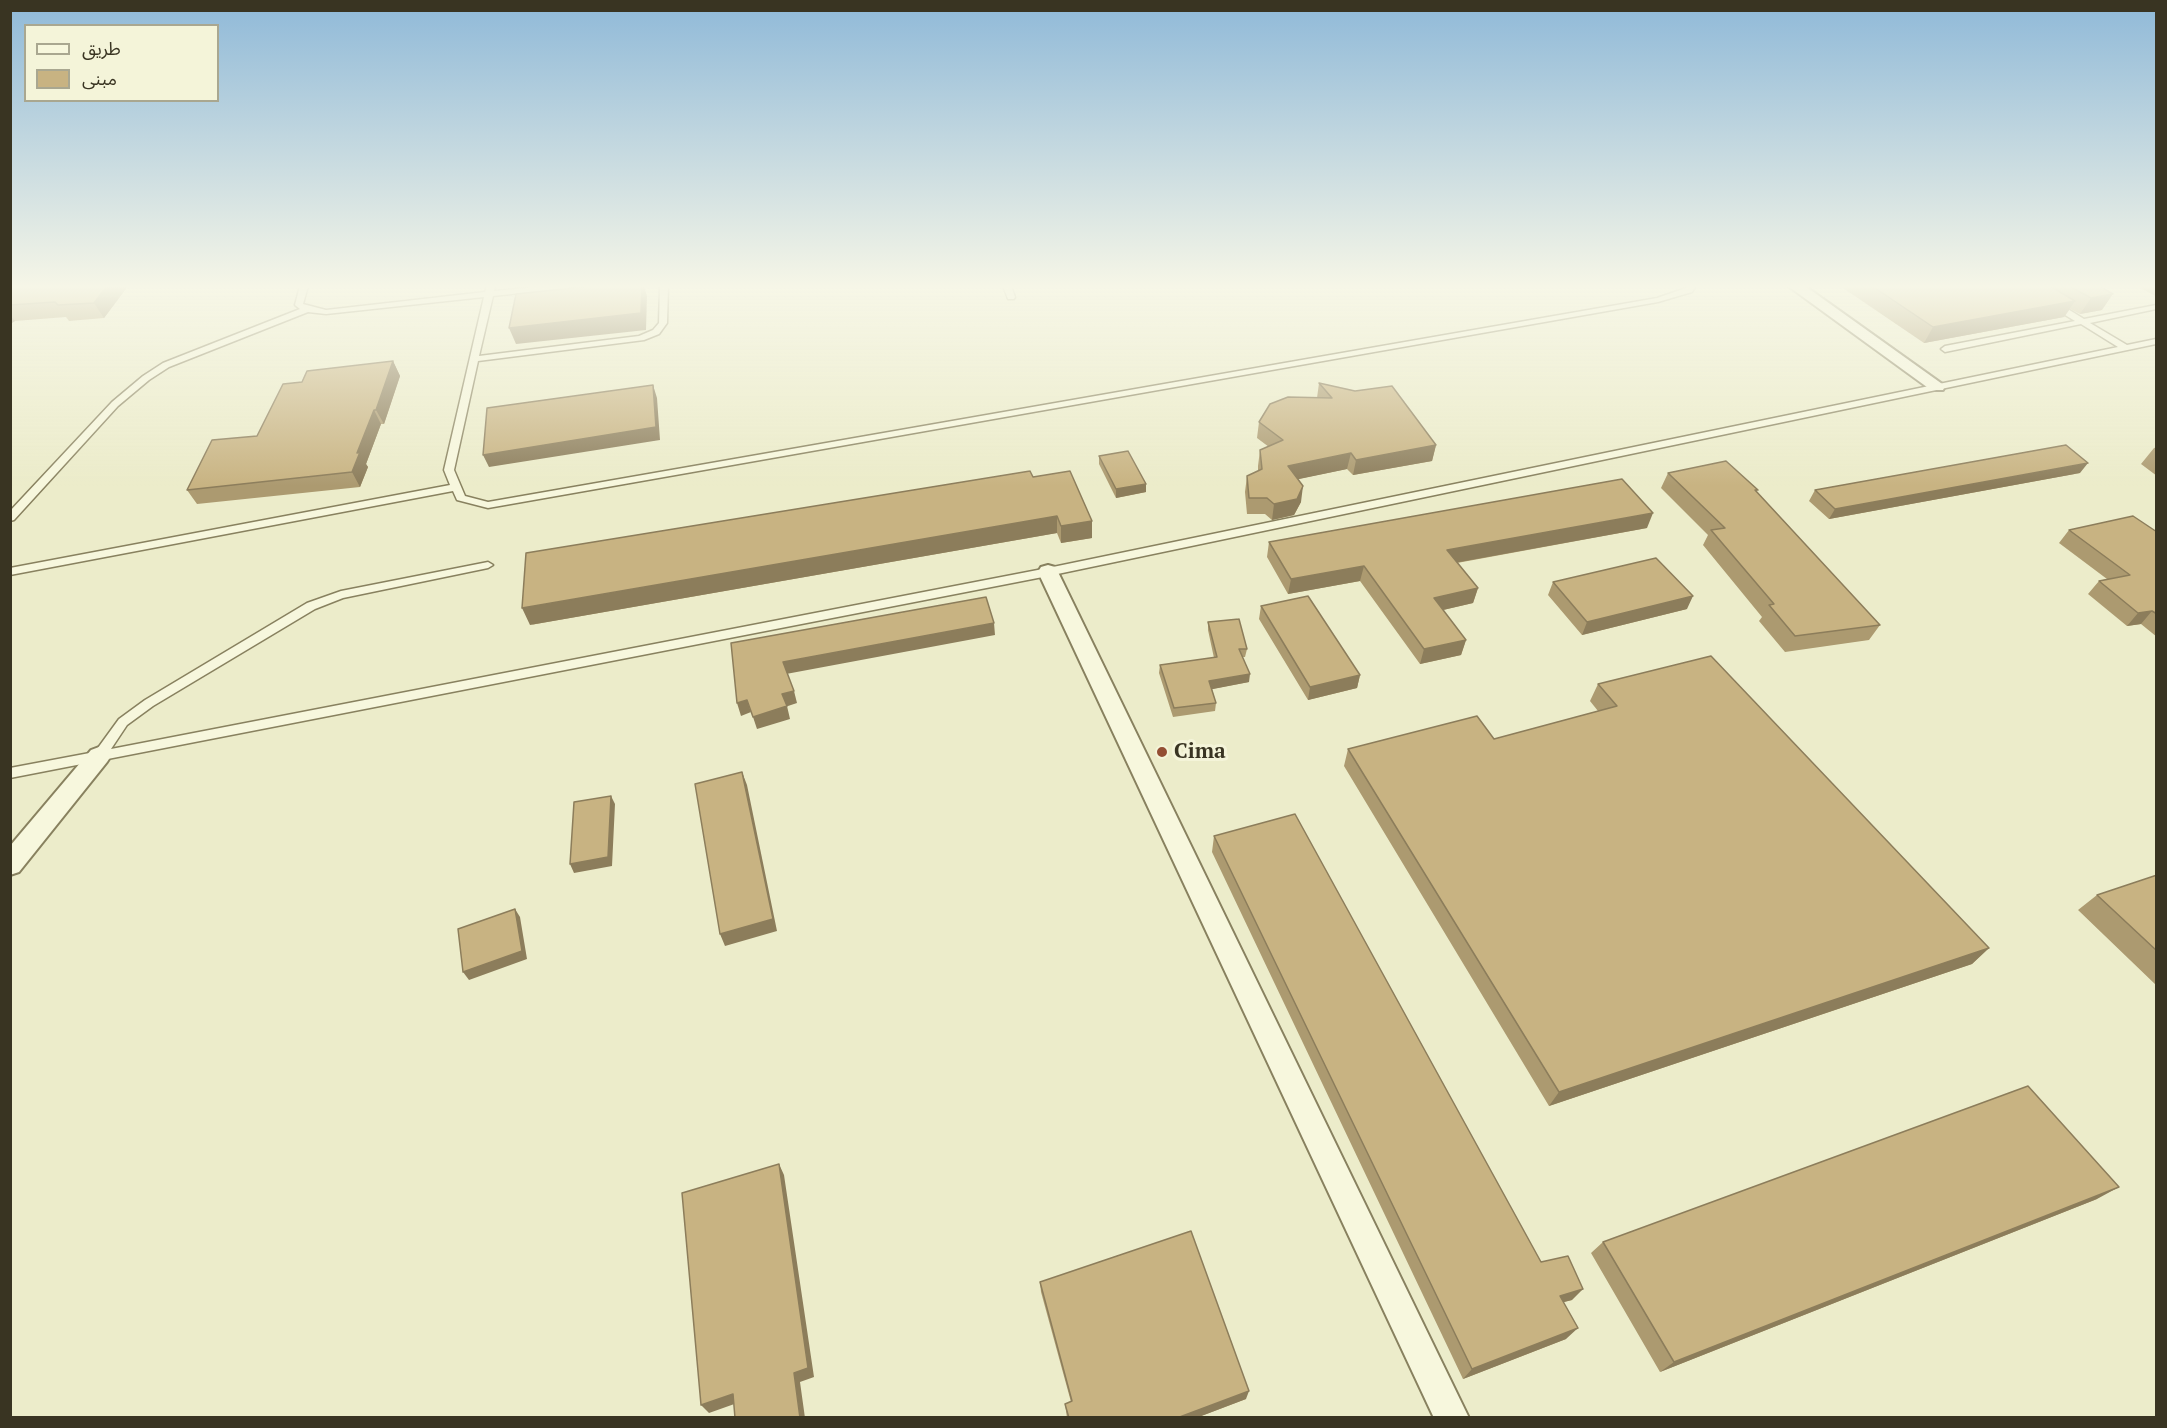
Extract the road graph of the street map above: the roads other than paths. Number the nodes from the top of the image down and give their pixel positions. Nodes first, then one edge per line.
1 (197, 353) edge
2 (475, 353) edge
3 (525, 353) edge
4 (1358, 353) edge
5 (1890, 353) edge
6 (2102, 353) edge
7 (474, 359) junction
8 (1937, 386) junction
9 (456, 487) junction
10 (10, 518) edge
11 (488, 565) dead end
12 (10, 572) edge
13 (1048, 572) junction
14 (99, 756) junction
15 (10, 773) edge
16 (10, 865) edge
17 (1452, 1418) edge

1 - 10 lane
2 - 7 lane
3 - 7 lane
4 - 9 lane
5 - 8 street
6 - 8 lane
7 - 9 lane
8 - 13 lane
9 - 12 lane
11 - 14 lane
13 - 14 lane
13 - 17 street
14 - 15 lane
14 - 16 street

